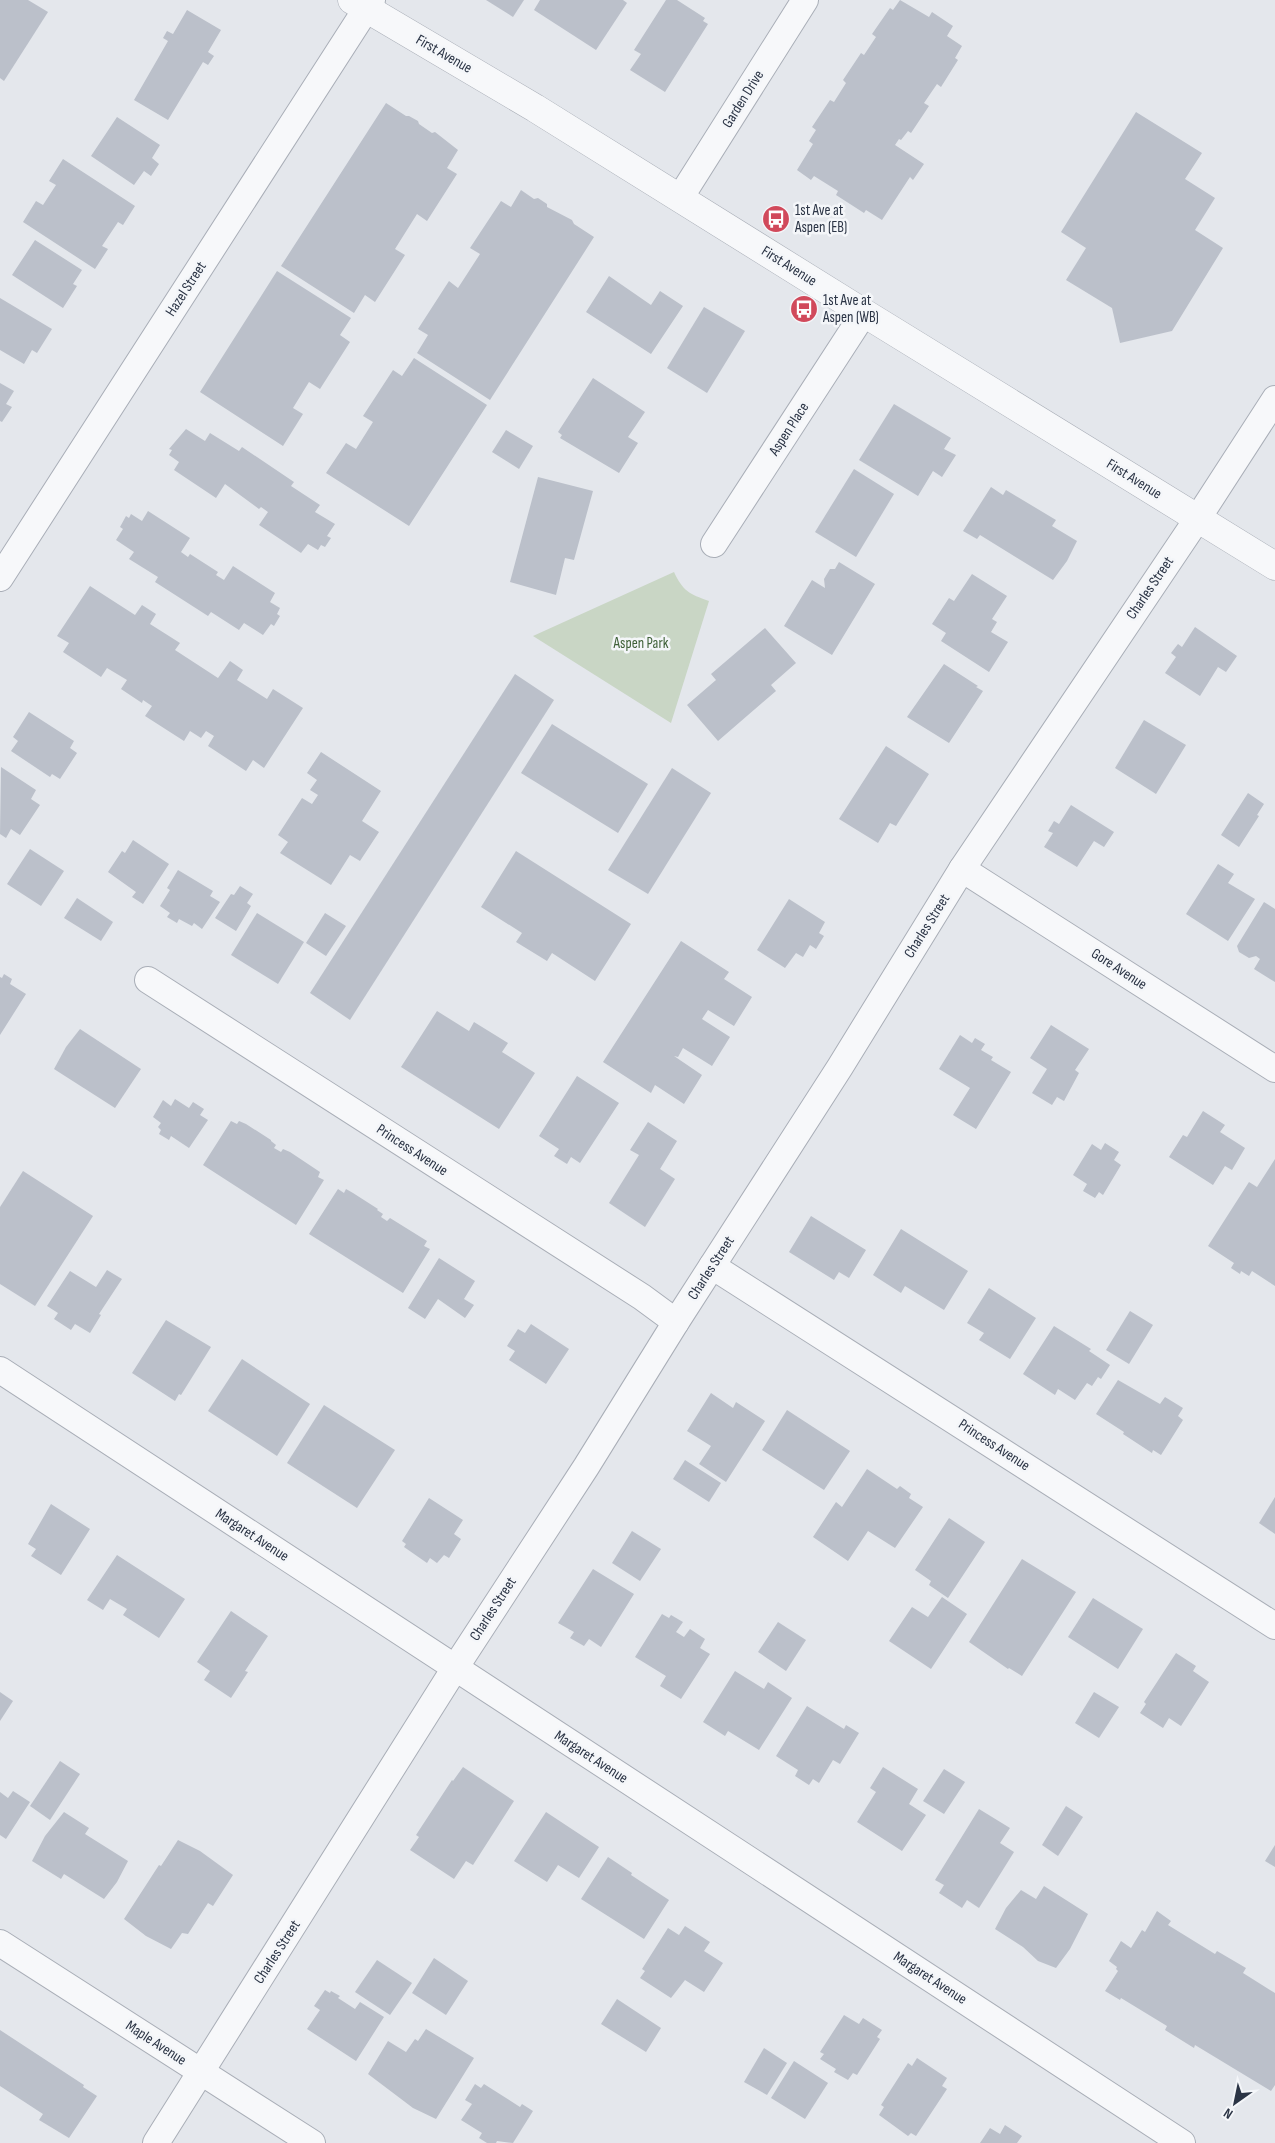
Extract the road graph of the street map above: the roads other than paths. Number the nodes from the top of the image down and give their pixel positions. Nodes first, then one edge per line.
1 (805, 0) edge
2 (364, 3) edge
3 (680, 198) junction
4 (864, 314) junction
5 (1275, 399) edge
6 (1198, 518) junction
7 (714, 544) dead end
8 (1275, 566) edge
9 (0, 578) edge
10 (962, 869) junction
11 (148, 980) dead end
12 (1275, 1068) edge
13 (712, 1266) junction
14 (676, 1322) junction
15 (0, 1370) edge
16 (1275, 1626) edge
17 (455, 1668) junction
18 (0, 1943) edge
19 (201, 2072) junction
20 (156, 2143) edge
21 (312, 2143) edge
22 (1182, 2143) edge

1 - 3 street, Garden Drive
2 - 3 street, First Avenue
2 - 9 street, Hazel Street
3 - 4 street, First Avenue
4 - 6 street, First Avenue
4 - 7 street, Aspen Place
5 - 6 street, Charles Street
6 - 8 street, First Avenue
6 - 10 street, Charles Street
10 - 12 street, Gore Avenue
10 - 13 street, Charles Street
11 - 14 street, Princess Avenue
13 - 14 street, Charles Street
13 - 16 street, Princess Avenue
14 - 17 street, Charles Street
15 - 17 street, Margaret Avenue
17 - 19 street, Charles Street
17 - 22 street, Margaret Avenue
18 - 19 street, Maple Avenue
19 - 20 street, Charles Street
19 - 21 street, Maple Avenue

